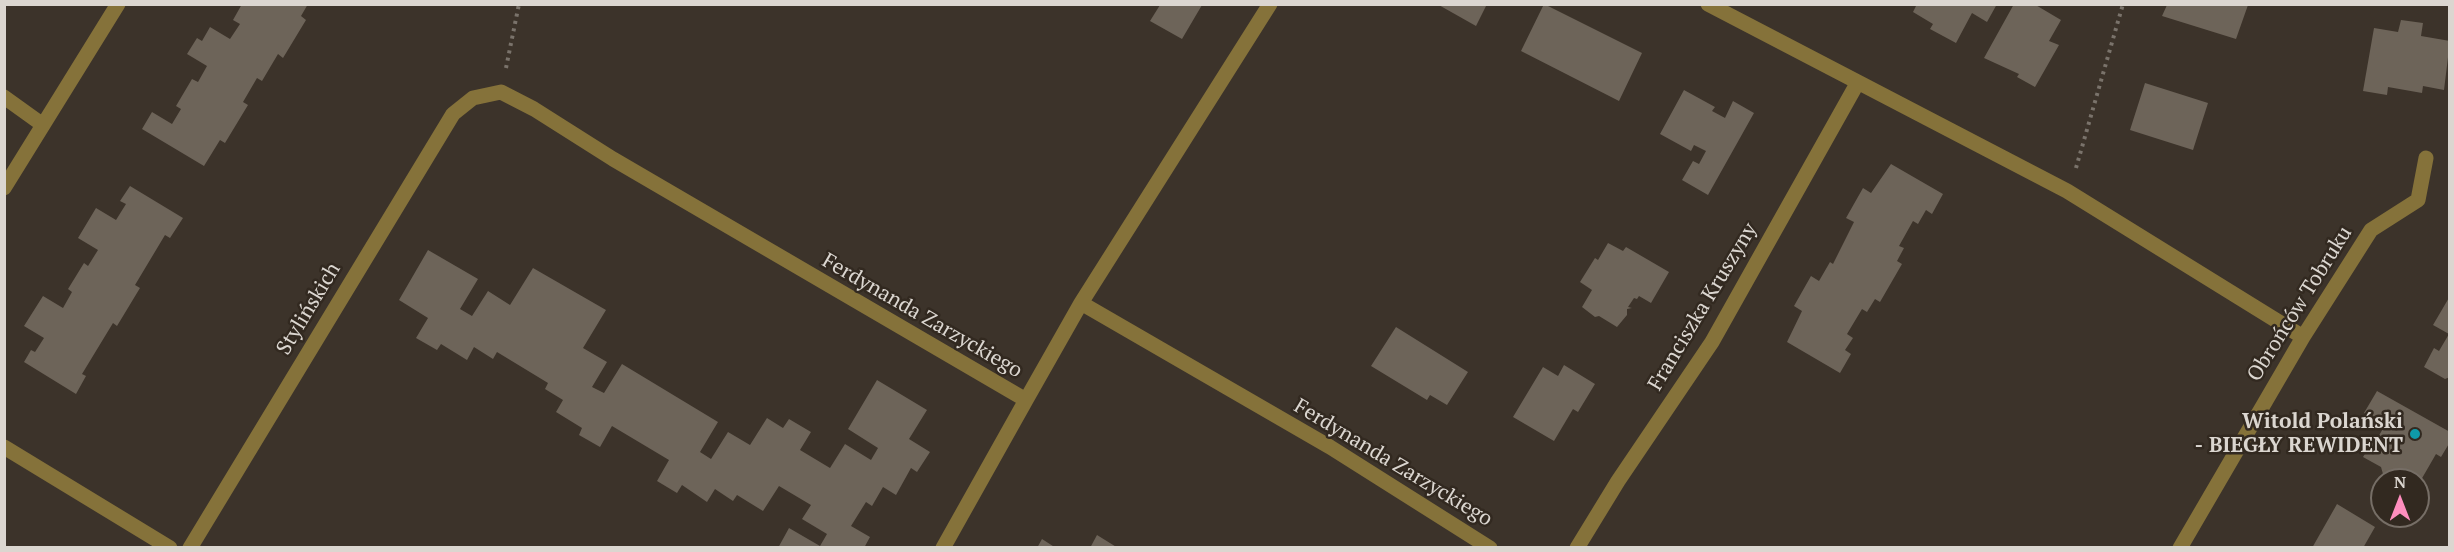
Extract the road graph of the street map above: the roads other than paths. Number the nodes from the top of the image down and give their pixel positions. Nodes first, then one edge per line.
1 (118, 4) edge
2 (1270, 4) edge
3 (1708, 4) edge
4 (1858, 82) junction
5 (4, 97) edge
6 (473, 98) joint
7 (43, 124) junction
8 (2426, 158) dead end
9 (4, 188) edge
10 (1081, 303) junction
11 (2303, 337) junction
12 (1026, 400) junction
13 (4, 447) edge
14 (170, 548) edge
15 (190, 548) edge
16 (943, 548) edge
17 (1490, 548) edge
18 (1577, 548) edge
19 (2180, 548) edge

1 - 7 street
2 - 10 street
3 - 4 street
4 - 11 street
4 - 18 street, Franciszka Kruszyny
5 - 7 street
6 - 12 street, Ferdynanda Zarzyckiego
6 - 15 street, Stylińskich
7 - 9 street
8 - 11 street, Obrońców Tobruku
10 - 12 street, Ferdynanda Zarzyckiego
10 - 17 street, Ferdynanda Zarzyckiego
11 - 19 street, Obrońców Tobruku
12 - 16 street
13 - 14 street

